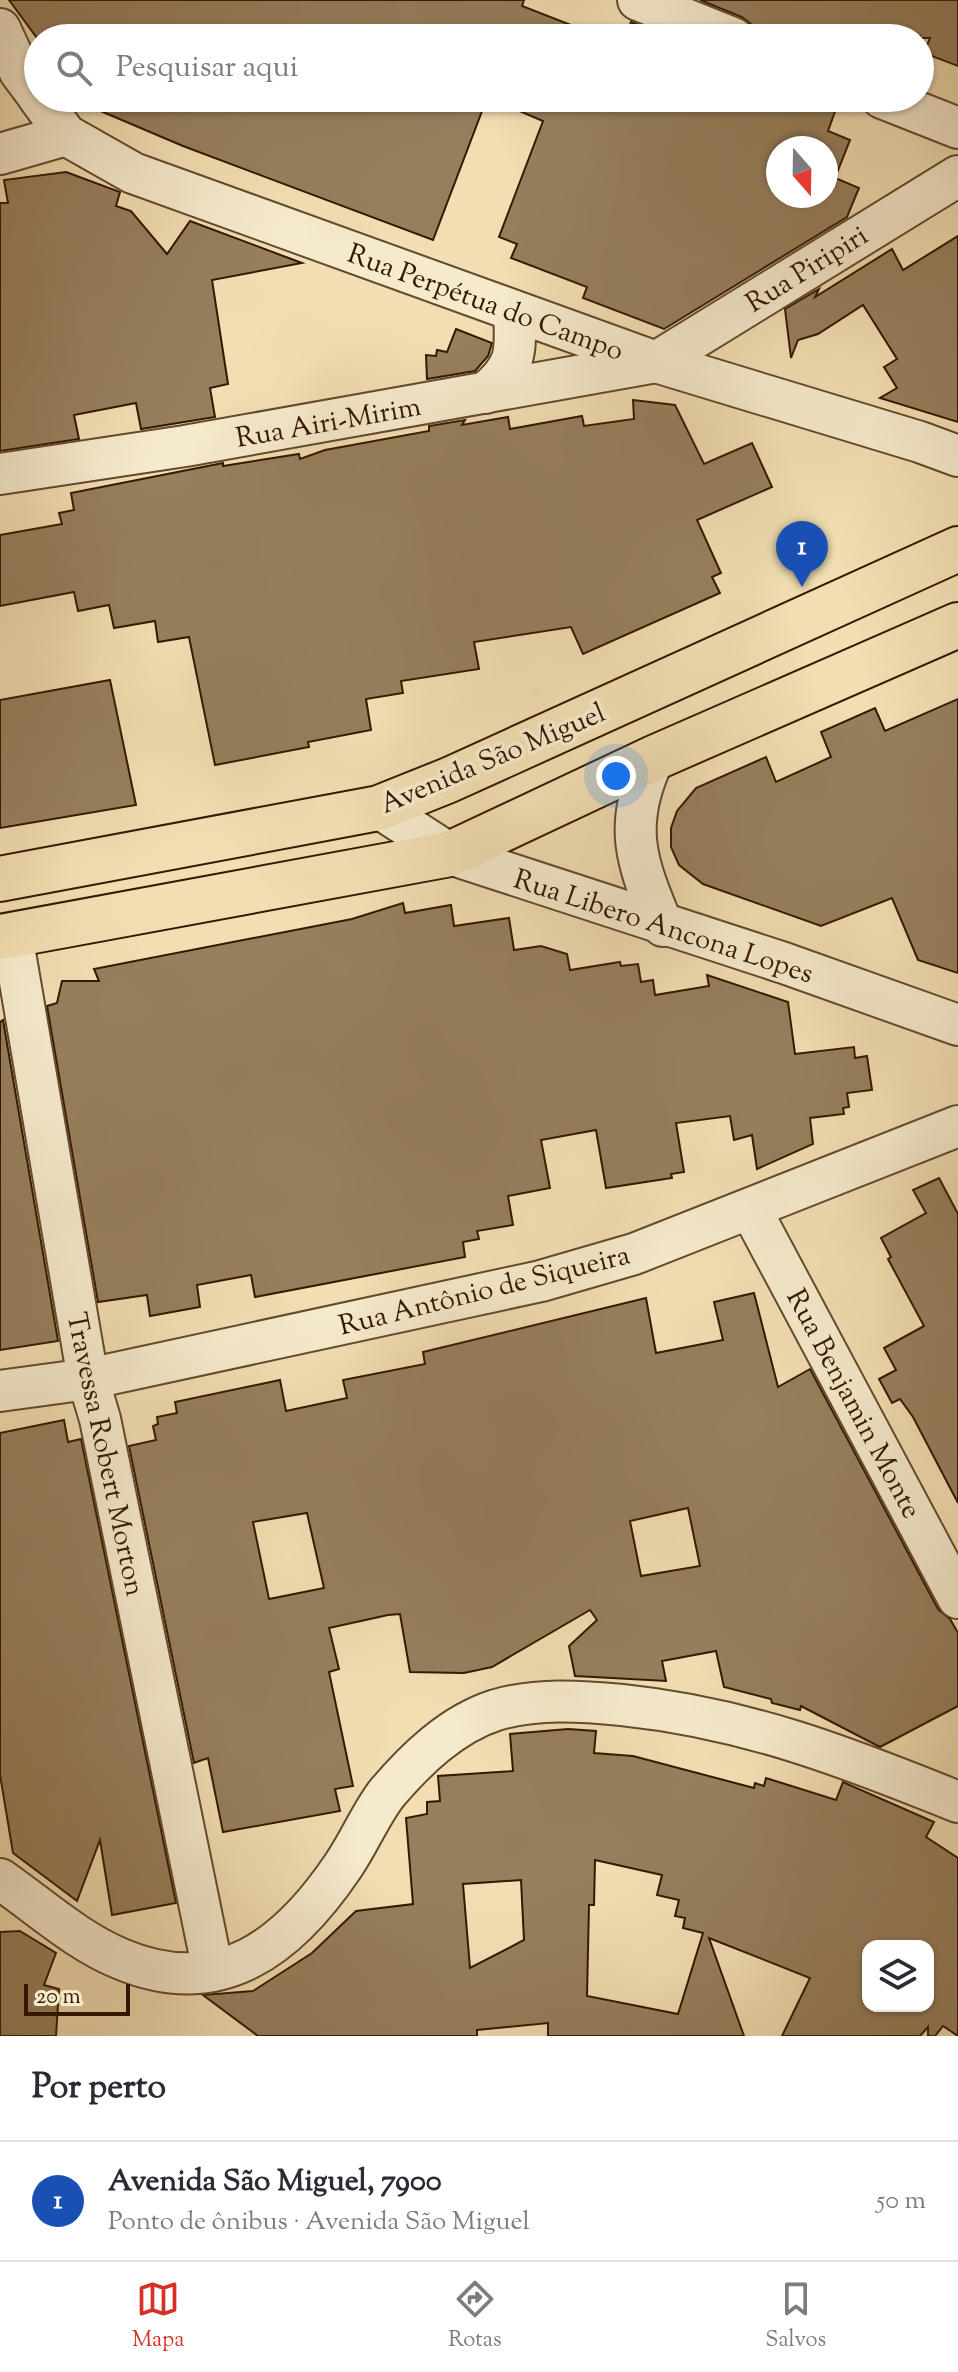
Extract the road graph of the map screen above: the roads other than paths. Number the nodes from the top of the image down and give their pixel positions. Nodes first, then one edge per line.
1 (638, 0) edge
2 (698, 24) edge
3 (0, 29) edge
4 (24, 77) edge
5 (50, 112) edge
6 (917, 112) edge
7 (958, 128) edge
8 (66, 135) junction
9 (0, 154) edge
10 (958, 176) edge
11 (514, 311) junction
12 (656, 362) junction
13 (485, 393) junction
14 (958, 456) edge
15 (0, 474) edge
16 (958, 549) edge
17 (958, 625) edge
18 (654, 758) junction
19 (379, 808) junction
20 (450, 854) junction
21 (0, 879) edge
22 (663, 926) junction
23 (6, 936) edge
24 (958, 1025) edge
25 (958, 1126) edge
26 (751, 1210) junction
27 (88, 1379) junction
28 (0, 1391) edge
29 (958, 1598) edge
30 (958, 1802) edge
31 (0, 1879) edge
32 (213, 1971) junction

1 - 2 street
3 - 4 street, Rua Perpétua do Campo
5 - 8 street, Rua Perpétua do Campo
6 - 7 street
8 - 9 street
8 - 11 street, Rua Perpétua do Campo
10 - 12 street, Rua Piripiri
11 - 12 street, Rua Perpétua do Campo
11 - 13 street
12 - 13 street, Rua Airi-Mirim
12 - 14 street, Rua Perpétua do Campo
13 - 15 street, Rua Airi-Mirim
16 - 19 main road, Avenida São Miguel
17 - 18 main road
18 - 20 main road
18 - 22 street
19 - 20 street, Rua Libero Ancona Lopes
19 - 21 main road, Avenida São Miguel
20 - 22 street, Rua Libero Ancona Lopes
20 - 23 main road
22 - 24 street, Rua Libero Ancona Lopes
23 - 27 street, Travessa Robert Morton
25 - 26 street, Rua Antônio de Siqueira
26 - 27 street, Rua Antônio de Siqueira
26 - 29 street, Rua Benjamin Monte
27 - 28 street, Rua Antônio de Siqueira
27 - 32 street, Travessa Robert Morton
30 - 32 street
31 - 32 street

